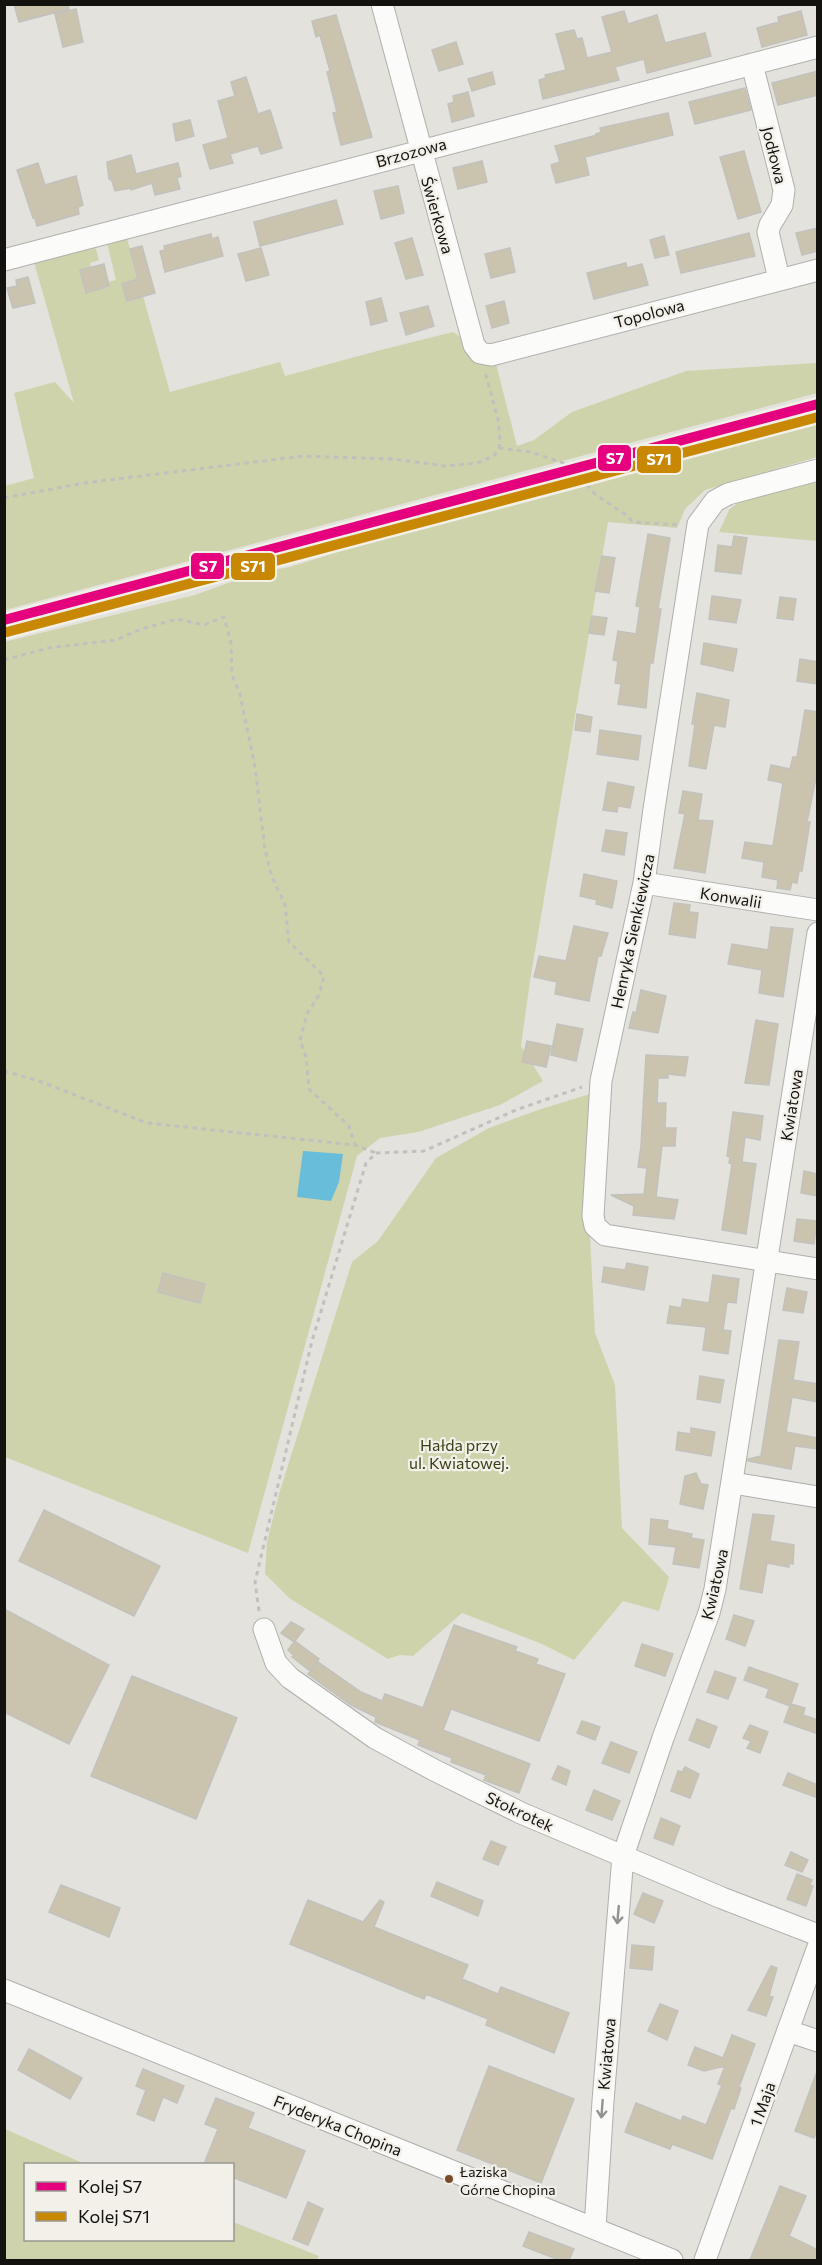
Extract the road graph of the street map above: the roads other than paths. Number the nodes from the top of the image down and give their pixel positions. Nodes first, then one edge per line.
1 (382, 4) edge
2 (818, 47) edge
3 (752, 64) junction
4 (420, 150) junction
5 (4, 260) edge
6 (818, 270) edge
7 (779, 279) junction
8 (480, 353) joint
9 (818, 470) edge
10 (644, 883) junction
11 (818, 910) edge
12 (818, 933) edge
13 (767, 1261) junction
14 (818, 1269) edge
15 (733, 1483) junction
16 (818, 1497) edge
17 (264, 1629) road end
18 (623, 1856) junction
19 (818, 1935) edge
20 (818, 1947) edge
21 (4, 1990) edge
22 (788, 2031) junction
23 (818, 2041) edge
24 (595, 2228) junction
25 (672, 2260) edge
26 (705, 2260) edge

1 - 4 street, Świerkowa
2 - 3 street, Brzozowa
3 - 4 street, Brzozowa
3 - 7 street, Jodłowa
4 - 5 street, Brzozowa
4 - 8 street, Świerkowa
6 - 7 street, Topolowa
7 - 8 street, Topolowa
9 - 10 street, Henryka Sienkiewicza
10 - 11 street, Konwalii
10 - 13 street, Henryka Sienkiewicza
12 - 13 street, Kwiatowa
13 - 14 street, Henryka Sienkiewicza
13 - 15 street, Kwiatowa
15 - 16 street
15 - 18 street, Kwiatowa
17 - 18 street, Stokrotek
18 - 19 street, Stokrotek
18 -> 24 street, Kwiatowa
20 - 22 street, 1 Maja
21 - 24 street, Fryderyka Chopina
22 - 23 street
22 - 26 street, 1 Maja
24 - 25 street, Fryderyka Chopina

